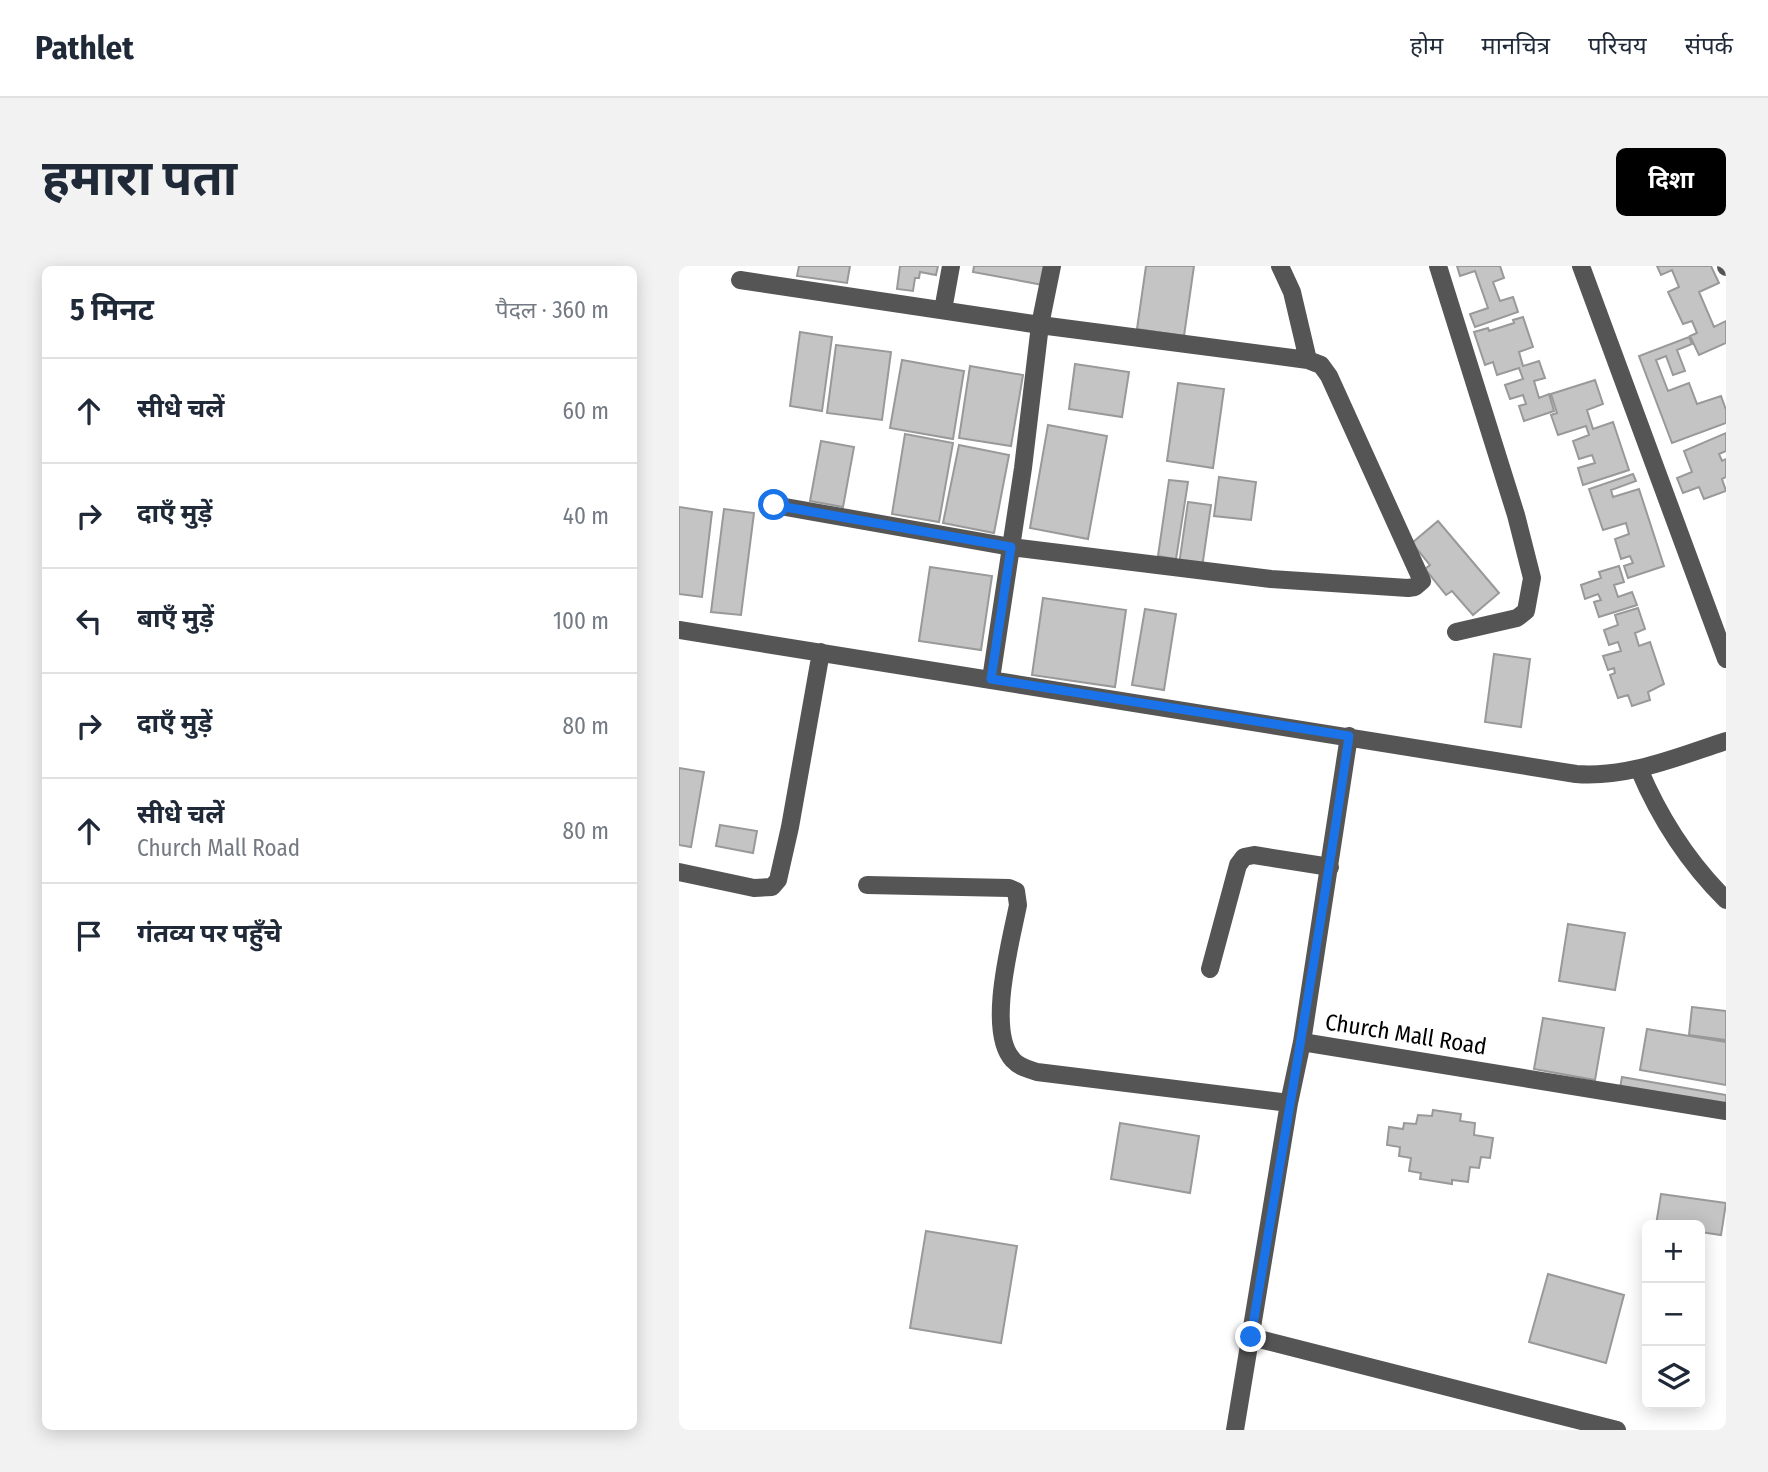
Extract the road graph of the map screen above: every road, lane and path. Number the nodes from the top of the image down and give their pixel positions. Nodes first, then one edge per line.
1 (951, 266) edge
2 (1052, 266) edge
3 (1280, 266) edge
4 (1439, 266) edge
5 (1581, 266) edge
6 (740, 280) dead end
7 (943, 310) junction
8 (1040, 324) junction
9 (1308, 360) junction
10 (774, 505) dead end
11 (1011, 547) junction
12 (679, 630) edge
13 (1456, 632) dead end
14 (821, 652) junction
15 (1726, 659) edge
16 (991, 679) junction
17 (1349, 736) junction
18 (1726, 741) edge
19 (1639, 769) junction
20 (1330, 867) junction
21 (679, 872) edge
22 (867, 885) dead end
23 (1726, 900) edge
24 (1210, 969) dead end
25 (1302, 1042) junction
26 (1289, 1103) junction
27 (1726, 1111) edge
28 (1251, 1337) junction
29 (1235, 1430) edge
30 (1617, 1430) edge

1 - 7 street
2 - 8 street
3 - 9 street
4 - 13 street
5 - 15 street
6 - 7 street
7 - 8 street
8 - 9 street
8 - 11 street
9 - 11 street
10 - 11 street
11 - 16 street
12 - 14 street
14 - 16 street
14 - 21 street
16 - 17 street
17 - 19 street
17 - 20 street
18 - 19 street
19 - 23 street
20 - 24 street
20 - 25 street
22 - 26 street
25 - 26 street, Church Mall Road
25 - 27 street, Church Mall Road
26 - 28 street, Church Mall Road
28 - 29 street, Church Mall Road
28 - 30 street

